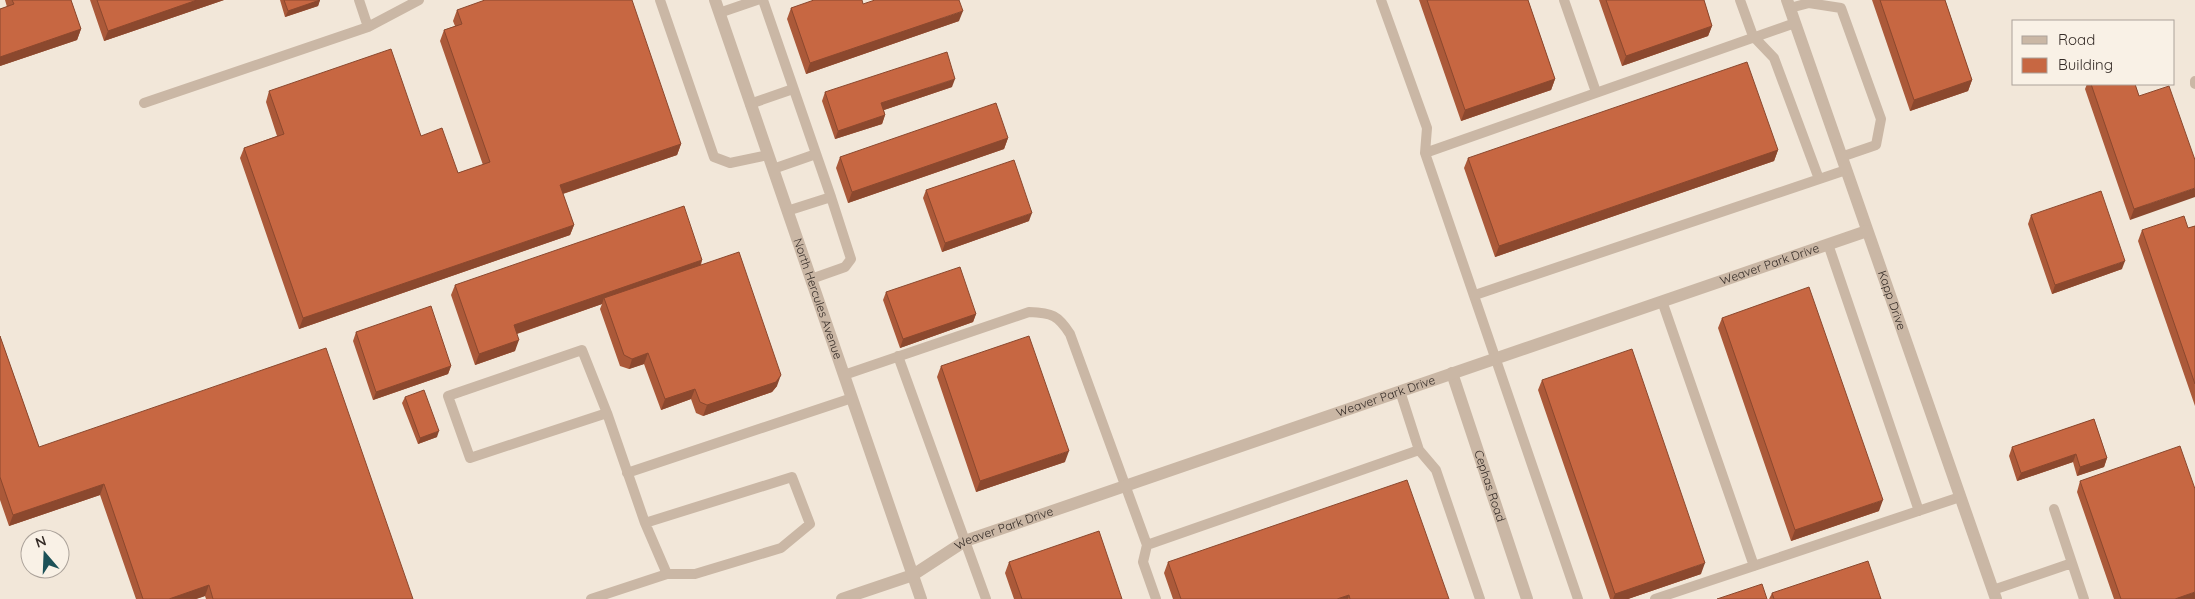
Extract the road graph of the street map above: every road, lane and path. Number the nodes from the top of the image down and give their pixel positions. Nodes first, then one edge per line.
1 (359, 0) edge
2 (419, 0) edge
3 (660, 0) edge
4 (715, 0) edge
5 (757, 0) edge
6 (762, 0) edge
7 (1381, 0) edge
8 (1564, 0) edge
9 (1740, 0) edge
10 (1789, 4) edge
11 (719, 13) junction
12 (1795, 23) junction
13 (368, 27) junction
14 (1753, 36) junction
15 (793, 89) junction
16 (1596, 92) junction
17 (144, 103) dead end
18 (750, 104) junction
19 (1425, 153) junction
20 (816, 154) junction
21 (768, 155) junction
22 (1841, 157) junction
23 (773, 169) junction
24 (1846, 170) junction
25 (1819, 179) junction
26 (830, 197) junction
27 (787, 211) junction
28 (1867, 231) junction
29 (1828, 244) junction
30 (811, 279) junction
31 (1475, 296) junction
32 (1662, 300) junction
33 (898, 356) junction
34 (1496, 357) junction
35 (1452, 373) junction
36 (844, 375) junction
37 (1400, 391) junction
38 (852, 398) junction
39 (607, 413) junction
40 (1419, 450) junction
41 (627, 473) junction
42 (1126, 485) junction
43 (1960, 497) junction
44 (2054, 509) dead end
45 (1919, 511) junction
46 (645, 523) junction
47 (965, 541) junction
48 (1147, 545) junction
49 (2072, 563) junction
50 (1754, 566) junction
51 (667, 574) junction
52 (913, 574) junction
53 (1995, 595) edge
54 (591, 599) edge
55 (842, 599) edge
56 (921, 599) edge
57 (986, 599) edge
58 (1156, 599) edge
59 (1480, 599) edge
60 (1527, 599) edge
61 (1578, 599) edge
62 (1655, 599) edge
63 (2084, 599) edge

1 - 13 lane
2 - 13 lane
3 - 21 lane
4 - 11 street, North Hercules Avenue
5 - 11 lane
6 - 15 lane
7 - 19 lane
8 - 16 lane
9 - 14 lane
10 - 12 street, Kapp Drive
10 - 22 lane
11 - 18 street, North Hercules Avenue
12 - 14 lane
12 - 22 street, Kapp Drive
13 - 17 lane
14 - 16 lane
14 - 25 lane
15 - 18 lane
15 - 20 lane
16 - 19 lane
18 - 21 street, North Hercules Avenue
19 - 31 lane
20 - 23 lane
20 - 26 lane
21 - 23 street, North Hercules Avenue
22 - 24 street, Kapp Drive
23 - 27 street, North Hercules Avenue
24 - 25 lane
24 - 28 street, Kapp Drive
25 - 31 lane
26 - 27 lane
26 - 30 lane
27 - 30 street, North Hercules Avenue
28 - 29 street, Weaver Park Drive
28 - 43 street, Kapp Drive
29 - 32 street, Weaver Park Drive
29 - 45 lane
30 - 36 street, North Hercules Avenue
31 - 34 lane
32 - 34 street, Weaver Park Drive
32 - 50 lane
33 - 36 lane
33 - 42 lane
33 - 47 lane
34 - 35 street, Weaver Park Drive
34 - 61 lane
35 - 37 street, Weaver Park Drive
35 - 60 street, Cephas Road
36 - 38 street, North Hercules Avenue
37 - 40 lane
37 - 42 street, Weaver Park Drive
38 - 41 lane
38 - 52 street, North Hercules Avenue
39 - 39 lane
39 - 41 lane
40 - 48 lane
40 - 59 lane
41 - 46 lane
42 - 47 street, Weaver Park Drive
42 - 48 lane
43 - 45 lane
43 - 53 street, Kapp Drive
44 - 49 lane
45 - 50 lane
46 - 51 lane
46 - 51 lane
47 - 52 street, Weaver Park Drive
47 - 57 lane
48 - 58 lane
49 - 53 lane
49 - 63 lane
50 - 62 lane
51 - 54 lane
52 - 55 street, Weaver Park Drive
52 - 56 street, North Hercules Avenue

